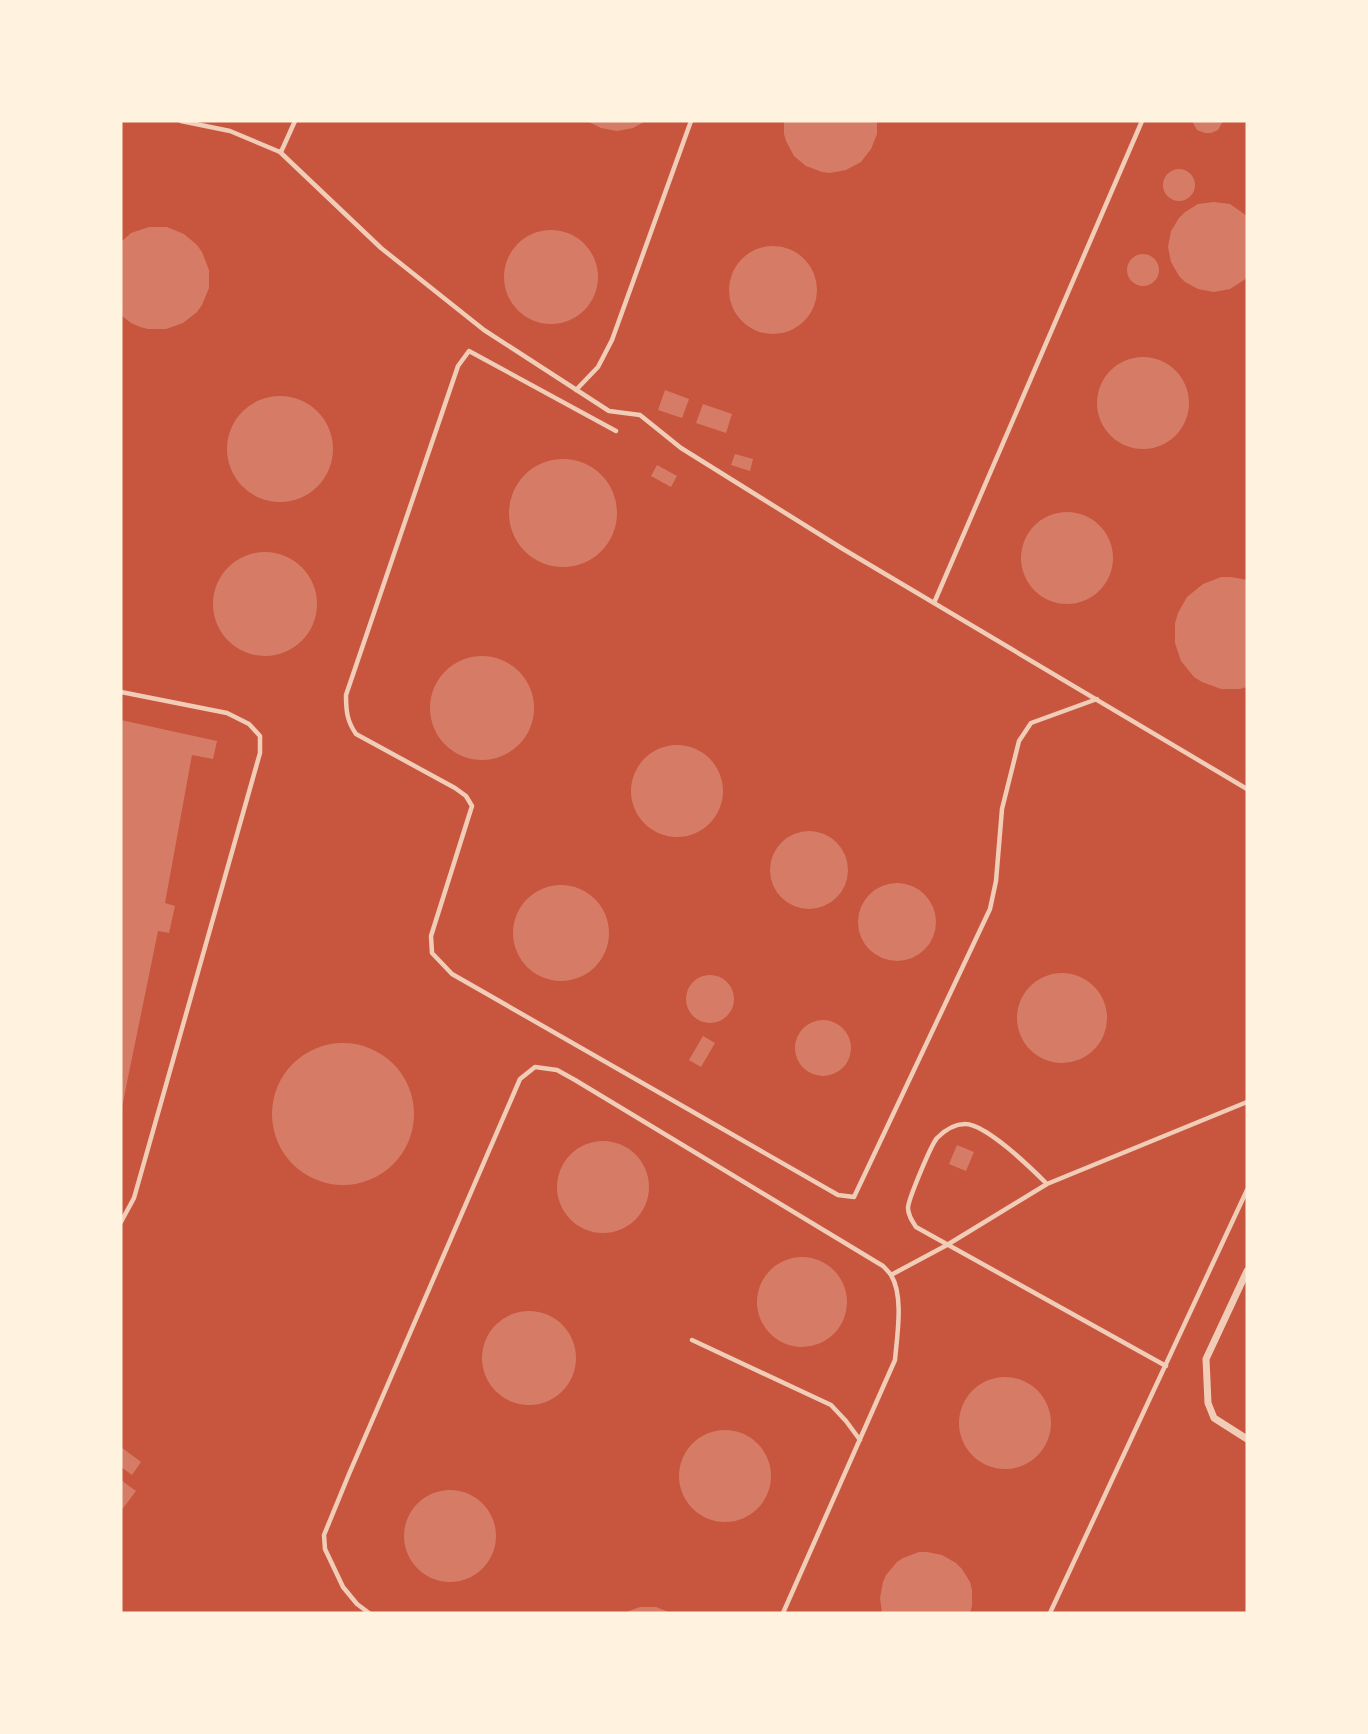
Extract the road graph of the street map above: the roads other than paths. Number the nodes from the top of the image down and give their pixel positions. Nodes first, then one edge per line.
1 (181, 121) edge
2 (295, 121) edge
3 (691, 121) edge
4 (1142, 121) edge
5 (280, 152) junction
6 (576, 390) junction
7 (616, 431) dead end
8 (934, 603) junction
9 (121, 692) edge
10 (1097, 699) junction
11 (1247, 789) edge
12 (1247, 1102) edge
13 (1047, 1184) junction
14 (1247, 1190) edge
15 (121, 1222) edge
16 (947, 1245) junction
17 (1247, 1271) edge
18 (891, 1275) junction
19 (692, 1340) dead end
20 (1166, 1366) junction
21 (1247, 1439) edge
22 (860, 1440) junction
23 (785, 1612) edge
24 (369, 1613) edge
25 (1050, 1613) edge

1 - 5 lane
2 - 5 lane
3 - 6 lane
4 - 8 lane
5 - 6 lane
6 - 8 lane
7 - 10 lane
8 - 10 lane
9 - 15 lane
10 - 11 lane
12 - 13 lane
13 - 16 lane
13 - 16 lane
14 - 20 lane
16 - 18 lane
16 - 20 lane
17 - 21 street
18 - 22 lane
18 - 24 lane
19 - 22 lane
20 - 25 lane
22 - 23 lane

